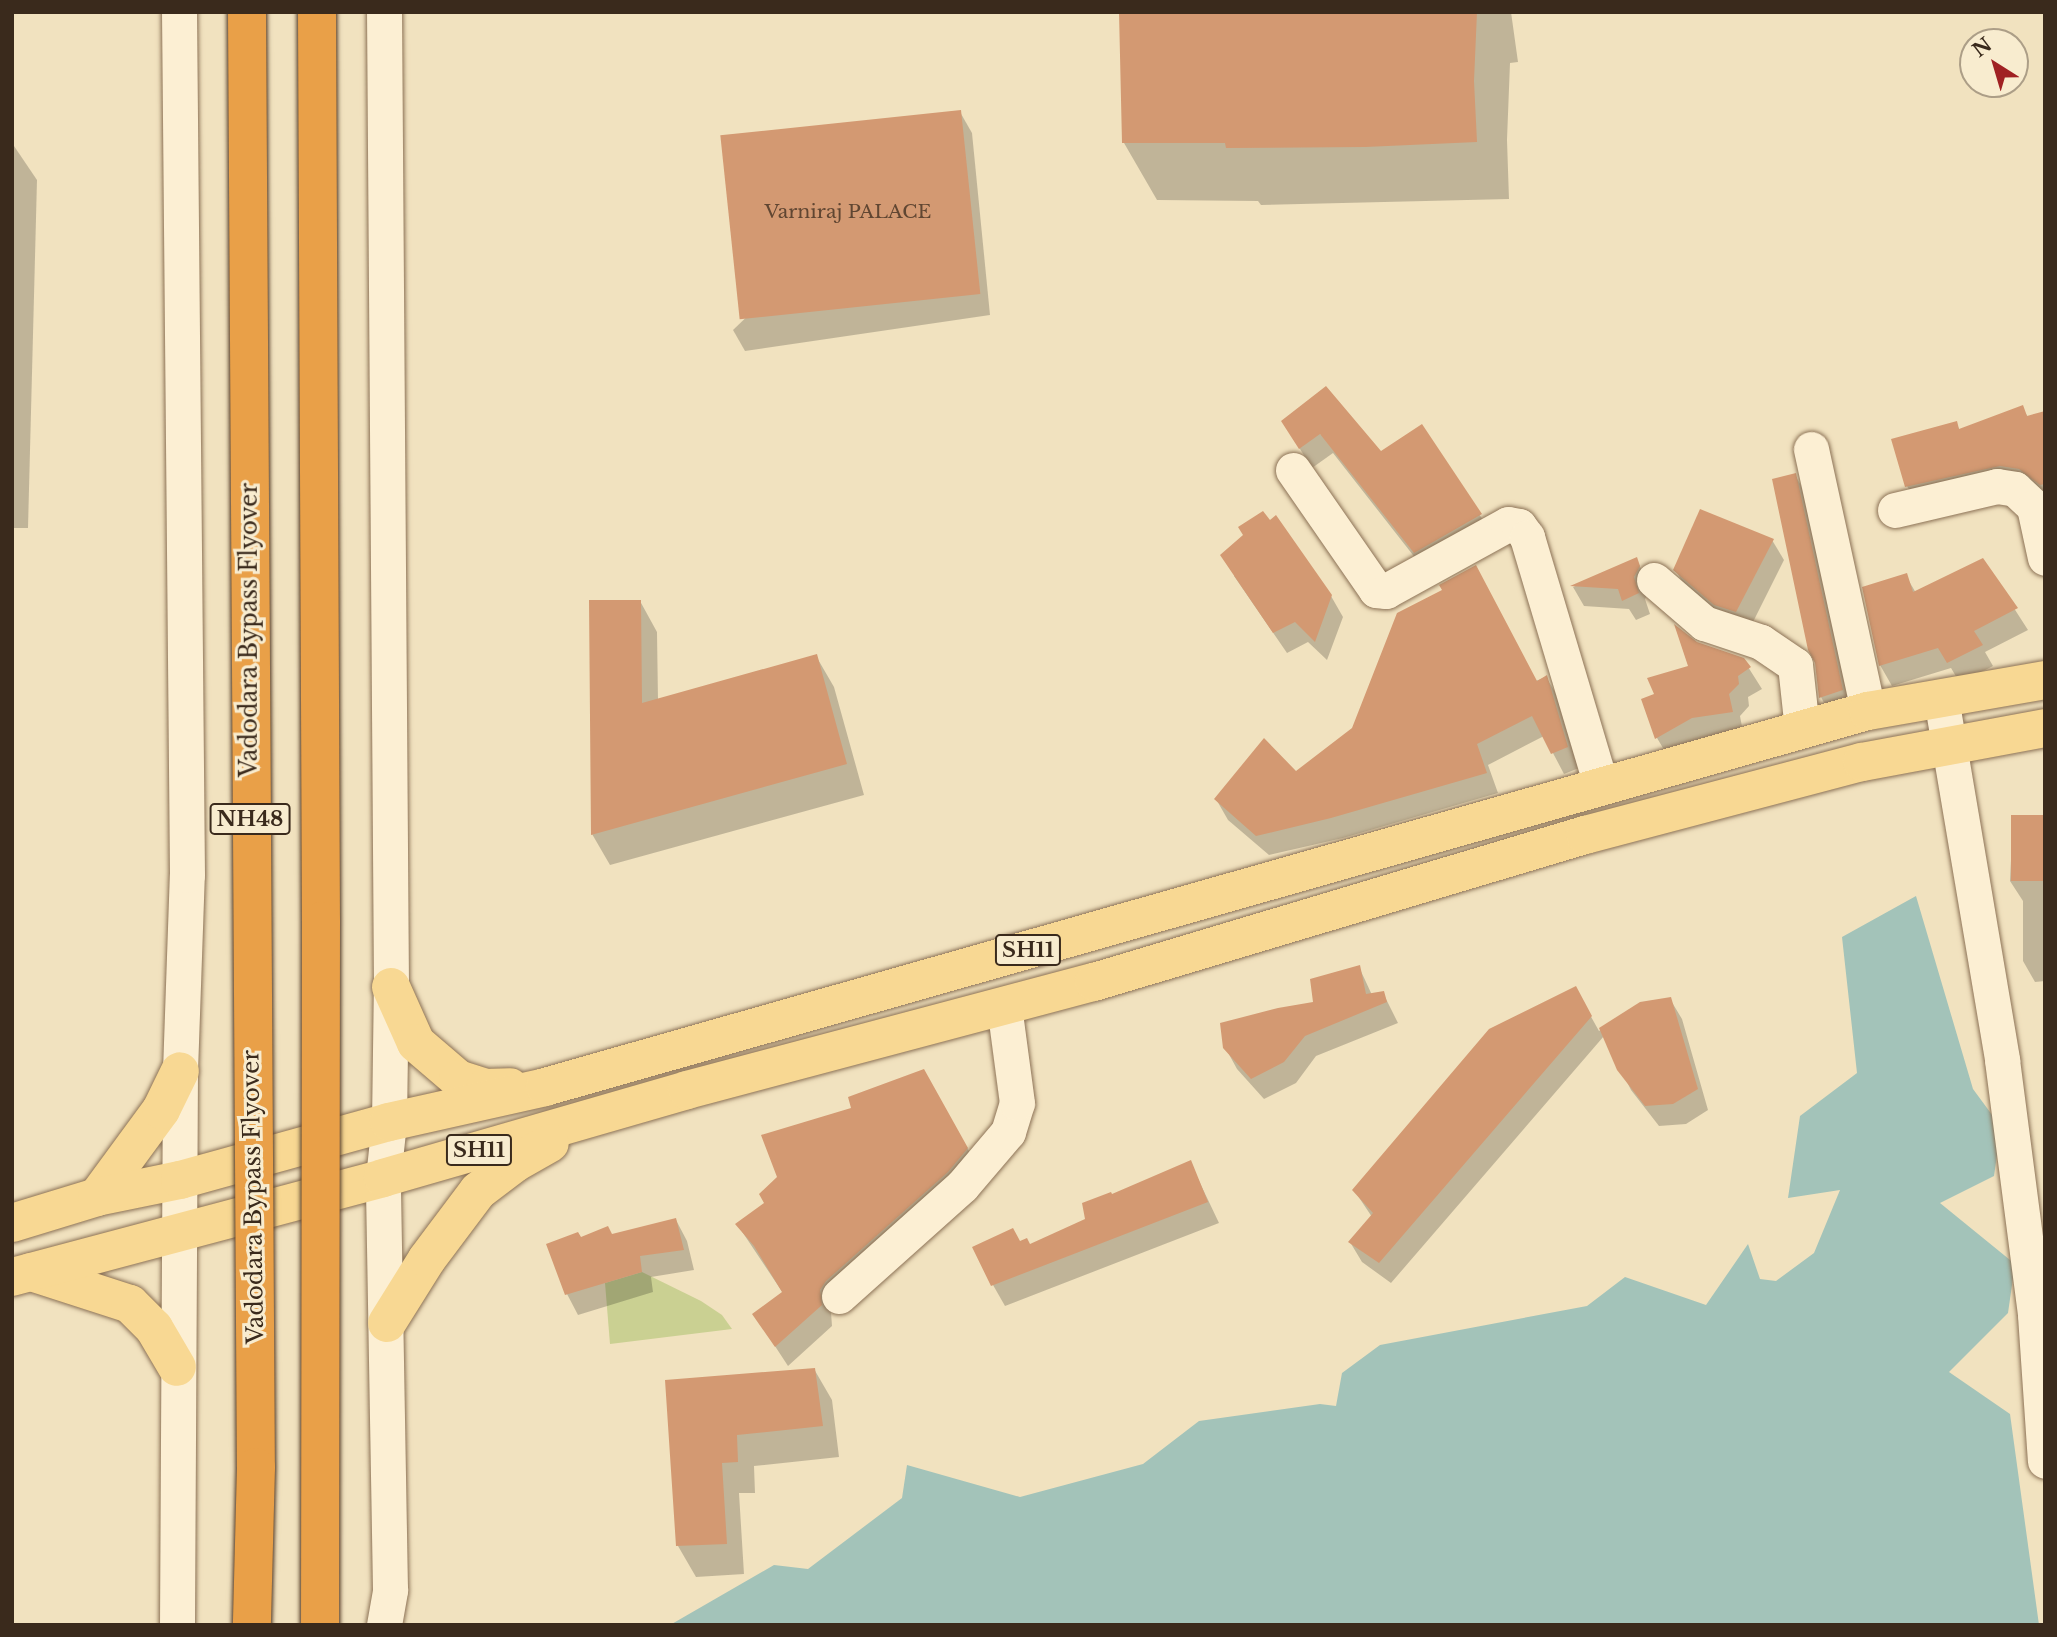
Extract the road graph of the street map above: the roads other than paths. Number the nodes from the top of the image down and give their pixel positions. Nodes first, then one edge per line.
1 (179, 12) edge
2 (247, 12) edge
3 (317, 12) edge
4 (384, 12) edge
5 (1811, 449) dead end
6 (1293, 470) dead end
7 (1895, 510) dead end
8 (2045, 558) edge
9 (1654, 580) dead end
10 (2045, 680) edge
11 (1941, 698) junction
12 (1868, 711) junction
13 (2045, 728) edge
14 (1802, 729) junction
15 (1951, 746) junction
16 (1601, 786) junction
17 (391, 987) junction
18 (1004, 1004) junction
19 (180, 1071) junction
20 (545, 1087) junction
21 (598, 1116) junction
22 (389, 1122) junction
23 (383, 1178) junction
24 (180, 1180) junction
25 (97, 1197) junction
26 (12, 1223) edge
27 (180, 1232) junction
28 (21, 1274) edge
29 (838, 1296) dead end
30 (387, 1323) junction
31 (177, 1367) junction
32 (2045, 1461) edge
33 (177, 1625) edge
34 (252, 1625) edge
35 (320, 1625) edge
36 (384, 1625) edge

1 - 19 street
2 - 34 highway, Vadodara Bypass Flyover / NH48, bridge
3 - 35 highway, NH48, bridge
4 - 17 street
5 - 12 street
6 - 16 street
7 - 8 street
9 - 14 street
10 - 11 main road, SH11
11 - 12 main road, SH11
11 - 15 street
12 - 14 main road, SH11
13 - 15 main road, SH11
14 - 16 main road, SH11
15 - 18 main road, SH11
15 - 32 street
16 - 20 main road, SH11
17 - 20 main road
17 - 22 street
18 - 21 main road, SH11
18 - 29 street
19 - 24 street
19 - 25 main road
20 - 22 main road, SH11
21 - 23 main road, SH11
21 - 30 main road
22 - 23 street
22 - 24 main road, SH11
23 - 27 main road, SH11
23 - 30 street
24 - 25 main road, SH11
24 - 27 street
25 - 26 main road, SH11
27 - 28 main road, SH11
27 - 31 street
28 - 31 main road
30 - 36 street
31 - 33 street

